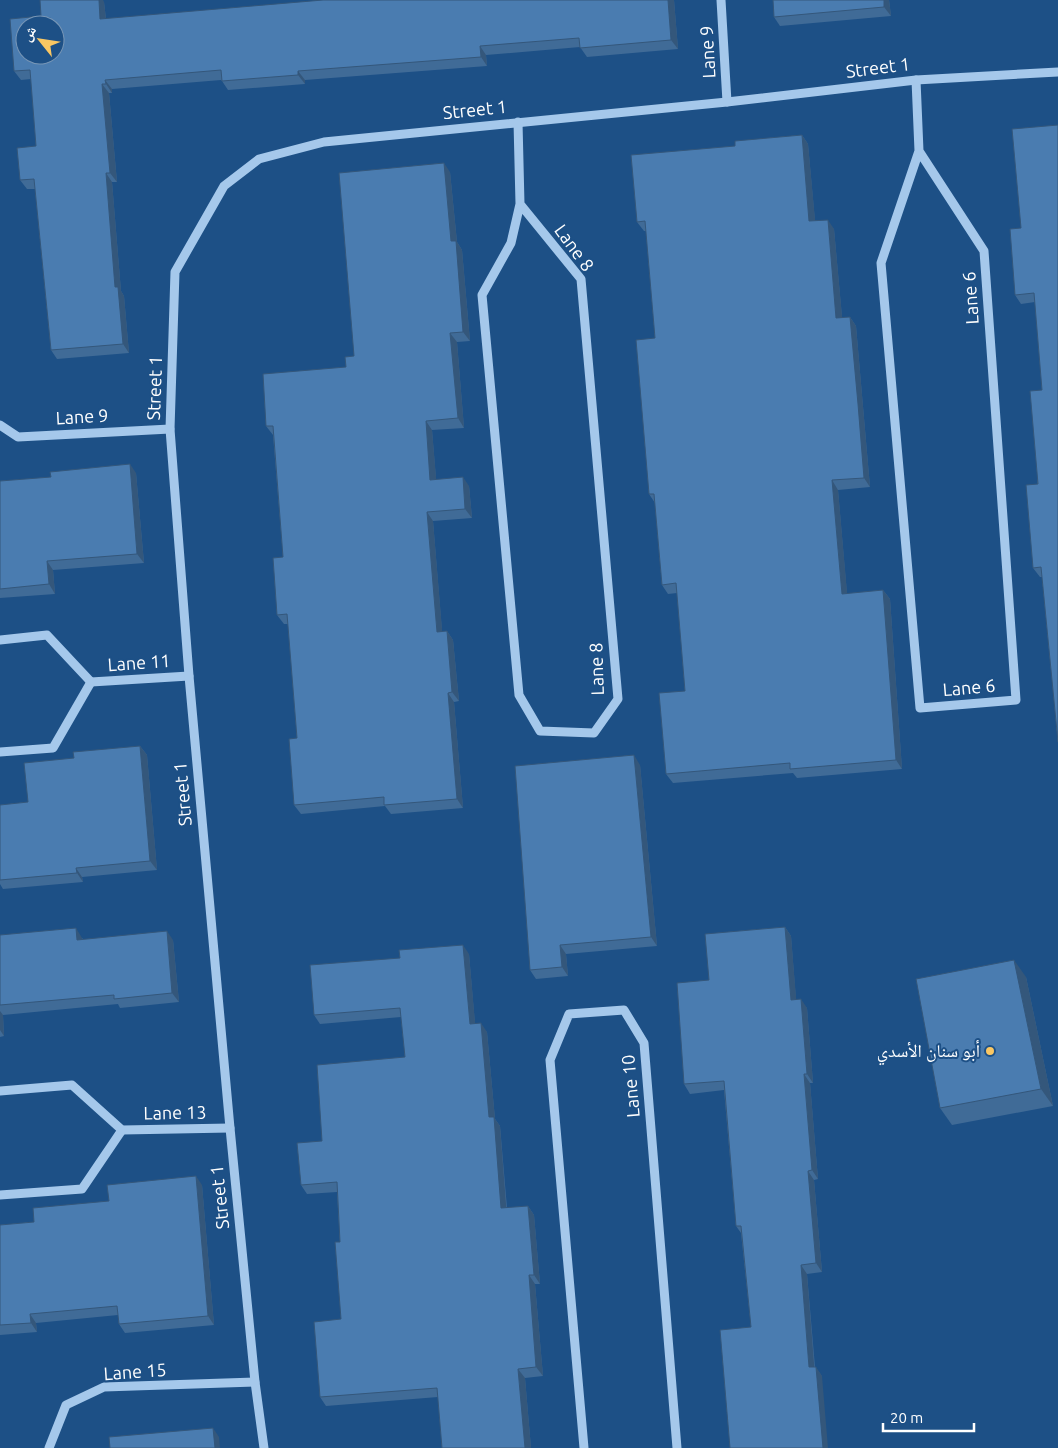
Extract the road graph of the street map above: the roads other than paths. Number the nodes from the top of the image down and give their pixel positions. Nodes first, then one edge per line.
1 (722, 0) edge
2 (1058, 72) edge
3 (916, 80) junction
4 (727, 102) junction
5 (518, 122) junction
6 (919, 151) junction
7 (520, 204) junction
8 (0, 425) edge
9 (170, 429) junction
10 (0, 640) edge
11 (189, 676) junction
12 (91, 682) junction
13 (0, 752) edge
14 (0, 1091) edge
15 (230, 1128) junction
16 (122, 1130) junction
17 (0, 1195) edge
18 (255, 1382) junction
19 (49, 1448) edge
20 (264, 1448) edge
21 (584, 1448) edge
22 (677, 1448) edge

1 - 4 street, Lane 9
2 - 3 street, Street 1
3 - 4 street, Street 1
3 - 6 street, Lane 6
4 - 5 street, Street 1
5 - 7 street, Lane 8
5 - 9 street, Street 1
6 - 6 street, Lane 6
7 - 7 street, Lane 8
8 - 9 street, Lane 9
9 - 11 street, Street 1
10 - 12 street, Lane 11
11 - 12 street, Lane 11
11 - 15 street, Street 1
12 - 13 street, Lane 11
14 - 16 street, Lane 13
15 - 16 street, Lane 13
15 - 18 street, Street 1
16 - 17 street, Lane 13
18 - 19 street, Lane 15
18 - 20 street, Street 1
21 - 22 street, Lane 10

